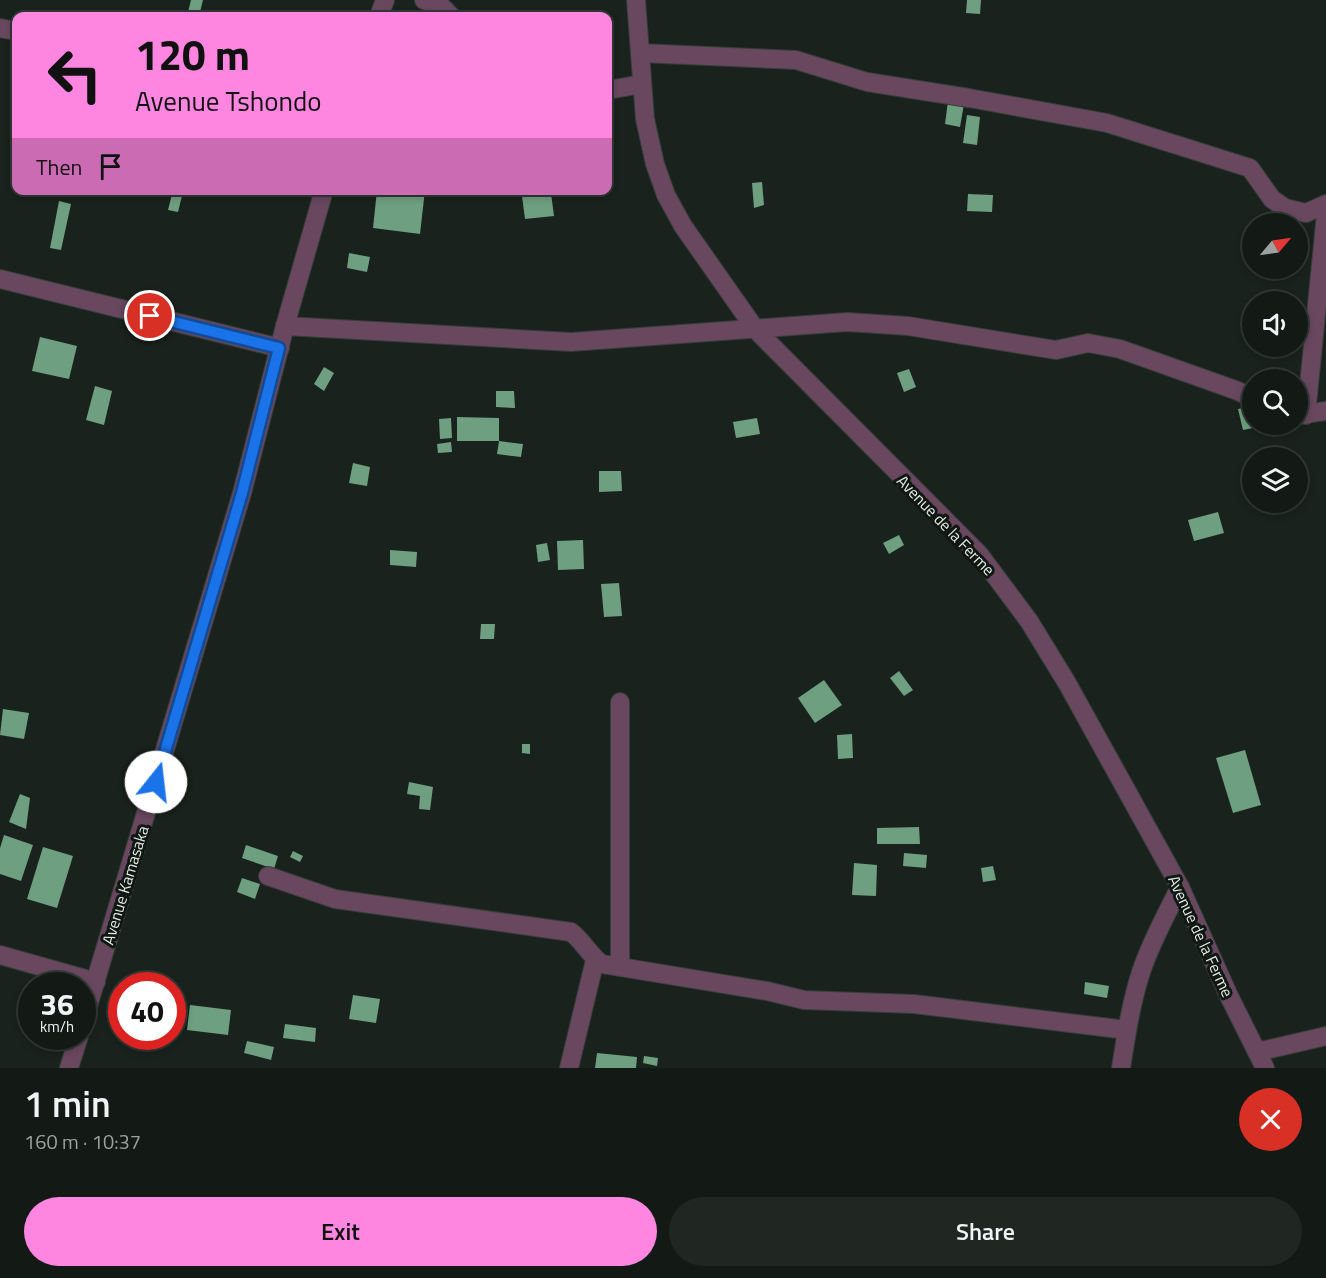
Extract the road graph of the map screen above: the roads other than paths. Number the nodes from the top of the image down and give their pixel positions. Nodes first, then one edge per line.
1 (424, 0) edge
2 (636, 0) edge
3 (447, 12) edge
4 (640, 53) junction
5 (642, 84) junction
6 (612, 89) edge
7 (323, 195) edge
8 (1326, 204) edge
9 (1326, 214) edge
10 (0, 279) edge
11 (285, 326) junction
12 (756, 330) junction
13 (279, 348) junction
14 (1307, 369) edge
15 (1242, 393) edge
16 (1326, 411) edge
17 (1308, 414) edge
18 (620, 702) dead end
19 (268, 876) dead end
20 (1180, 887) junction
21 (0, 955) edge
22 (595, 960) junction
23 (620, 967) junction
24 (60, 972) edge
25 (96, 982) edge
26 (1127, 1030) junction
27 (1326, 1036) edge
28 (75, 1050) edge
29 (1261, 1060) edge
30 (69, 1068) edge
31 (569, 1068) edge
32 (1121, 1068) edge

1 - 3 street
2 - 4 street, Avenue de la Ferme
4 - 5 street, Avenue de la Ferme
4 - 8 street
5 - 6 street
5 - 12 street, Avenue de la Ferme
7 - 11 street, Avenue Kamasaka
9 - 14 street
10 - 13 street
11 - 12 street
11 - 13 street, Avenue Kamasaka
12 - 15 street
12 - 20 street, Avenue de la Ferme
13 - 25 street, Avenue Kamasaka
16 - 17 street
18 - 23 street
19 - 22 street
20 - 26 street
20 - 29 street, Avenue de la Ferme
21 - 24 street
22 - 23 street
22 - 31 street
23 - 26 street
26 - 32 street
27 - 29 street
28 - 30 street

